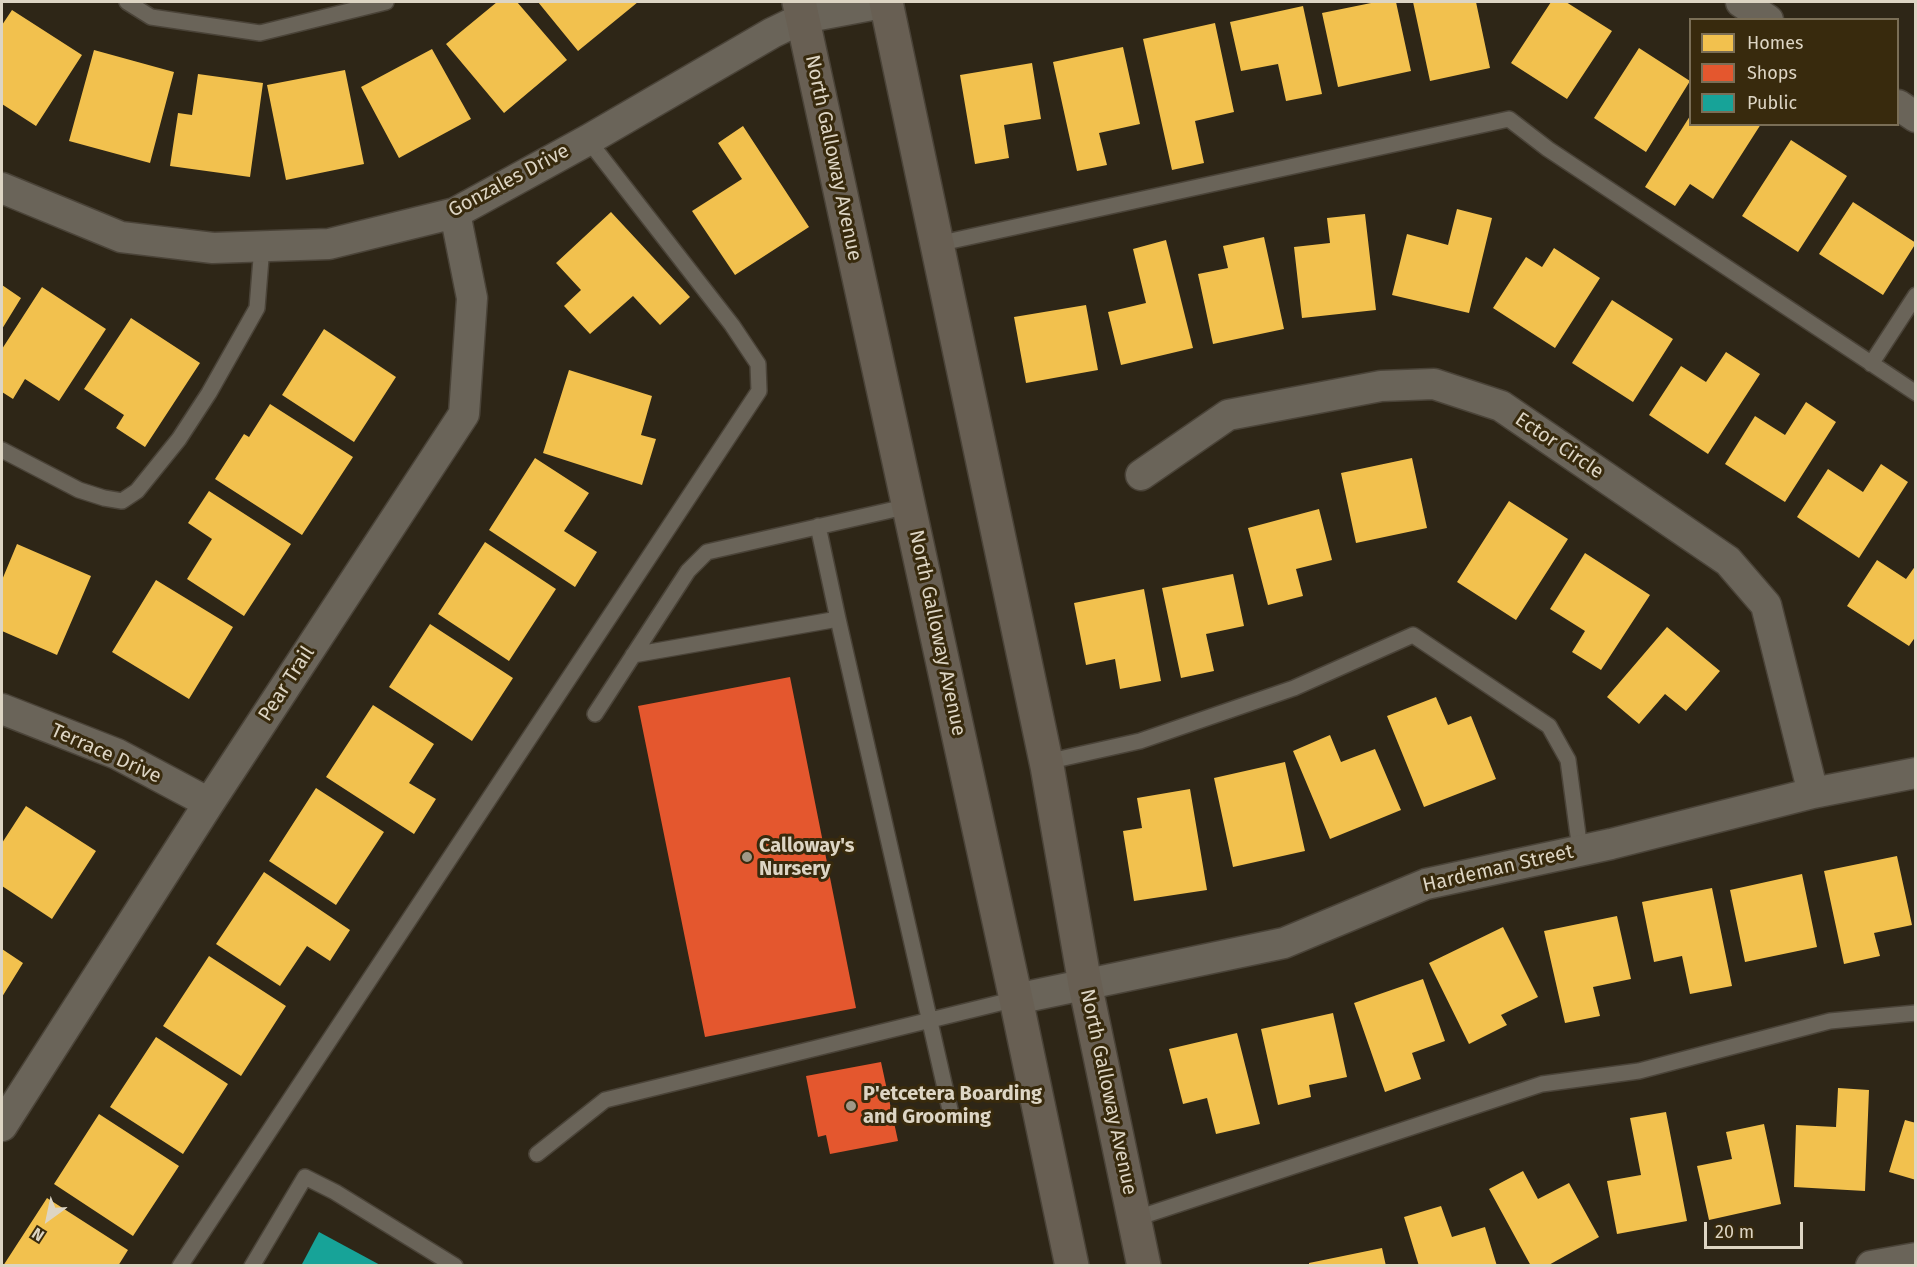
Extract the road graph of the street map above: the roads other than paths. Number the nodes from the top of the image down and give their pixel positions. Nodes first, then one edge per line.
1 (127, 2) edge
2 (386, 2) edge
3 (887, 2) edge
4 (1741, 2) edge
5 (801, 10) edge
6 (1765, 18) edge
7 (1899, 106) edge
8 (1916, 117) edge
9 (588, 140) junction
10 (2, 188) edge
11 (454, 213) junction
12 (937, 244) junction
13 (262, 246) junction
14 (1916, 295) edge
15 (1871, 364) junction
16 (1916, 393) edge
17 (2, 450) edge
18 (1141, 475) dead end
19 (909, 506) junction
20 (818, 526) junction
21 (838, 619) junction
22 (633, 655) junction
23 (2, 709) edge
24 (595, 714) dead end
25 (1046, 762) junction
26 (1916, 773) edge
27 (1813, 793) junction
28 (209, 803) junction
29 (1580, 850) junction
30 (1086, 984) junction
31 (1016, 999) junction
32 (1916, 1013) edge
33 (931, 1021) junction
34 (951, 1114) dead end
35 (2, 1126) edge
36 (537, 1154) dead end
37 (1134, 1219) junction
38 (1916, 1258) edge
39 (180, 1266) edge
40 (252, 1266) edge
41 (455, 1266) edge
42 (1072, 1266) edge
43 (1144, 1266) edge
44 (1871, 1266) edge

1 - 2 lane
3 - 5 street, Gonzales Drive
3 - 12 main road, North Galloway Avenue
4 - 6 street
5 - 9 street, Gonzales Drive
5 - 19 main road, North Galloway Avenue
7 - 8 street
9 - 11 street, Gonzales Drive
9 - 39 lane
10 - 13 street, Gonzales Drive
11 - 13 street, Gonzales Drive
11 - 28 street, Pear Trail
12 - 15 lane
12 - 25 main road, North Galloway Avenue
13 - 17 lane
14 - 15 lane
15 - 16 lane
18 - 27 street, Ector Circle
19 - 20 lane
19 - 31 main road, North Galloway Avenue
20 - 21 lane
20 - 22 lane
21 - 22 lane
21 - 33 lane
22 - 24 lane
23 - 28 street, Terrace Drive
25 - 29 lane
25 - 30 main road, North Galloway Avenue
26 - 27 street, Hardeman Street
27 - 29 street, Hardeman Street
28 - 35 street, Pear Trail
29 - 30 street, Hardeman Street
30 - 31 street, Hardeman Street
30 - 37 main road, North Galloway Avenue
31 - 33 lane
31 - 42 main road, North Galloway Avenue
32 - 37 lane
33 - 34 lane
33 - 36 lane
37 - 43 main road, North Galloway Avenue
38 - 44 street
40 - 41 lane

